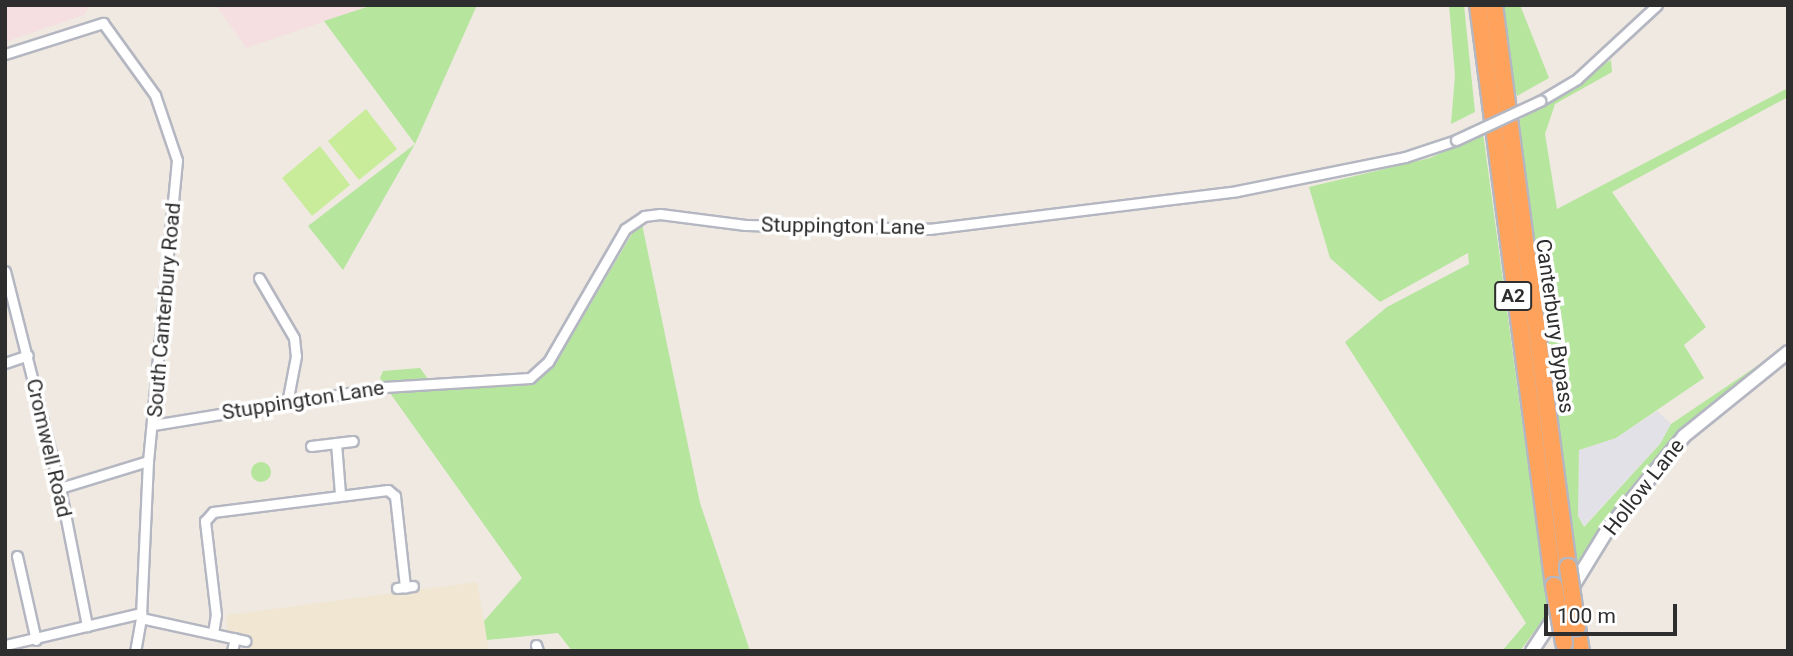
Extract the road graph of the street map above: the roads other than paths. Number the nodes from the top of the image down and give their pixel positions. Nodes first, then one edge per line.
1 (1478, 5) edge
2 (1494, 5) edge
3 (1657, 5) edge
4 (5, 54) edge
5 (5, 271) edge
6 (265, 282) dead end
7 (1788, 352) edge
8 (28, 355) junction
9 (5, 363) edge
10 (287, 403) junction
11 (153, 425) junction
12 (353, 441) dead end
13 (336, 443) junction
14 (311, 446) dead end
15 (148, 461) junction
16 (60, 488) junction
17 (340, 494) junction
18 (17, 556) dead end
19 (405, 587) dead end
20 (141, 615) junction
21 (87, 626) junction
22 (213, 633) junction
23 (234, 638) junction
24 (36, 640) junction
25 (247, 641) dead end
26 (10, 646) edge
27 (1565, 647) edge
28 (135, 651) edge
29 (232, 651) edge
30 (1532, 651) edge
31 (1581, 651) edge

1 - 27 highway, Canterbury Bypass / A2, bridge
2 - 31 highway, Canterbury Bypass / A2, bridge
3 - 10 street, Stuppington Lane, bridge
4 - 11 street, South Canterbury Road
5 - 8 street, Cromwell Road
6 - 10 street
7 - 30 street, Hollow Lane
8 - 9 street
8 - 16 street, Cromwell Road
10 - 11 street, Stuppington Lane
11 - 15 street, South Canterbury Road
12 - 13 street
13 - 14 street
13 - 17 street
15 - 16 street
15 - 20 street, South Canterbury Road
16 - 21 street, Cromwell Road
17 - 19 street
17 - 22 street
18 - 24 street
20 - 21 street
20 - 22 street
20 - 28 street, South Canterbury Road
21 - 24 street
22 - 23 street
23 - 25 street
23 - 29 street
24 - 26 street

